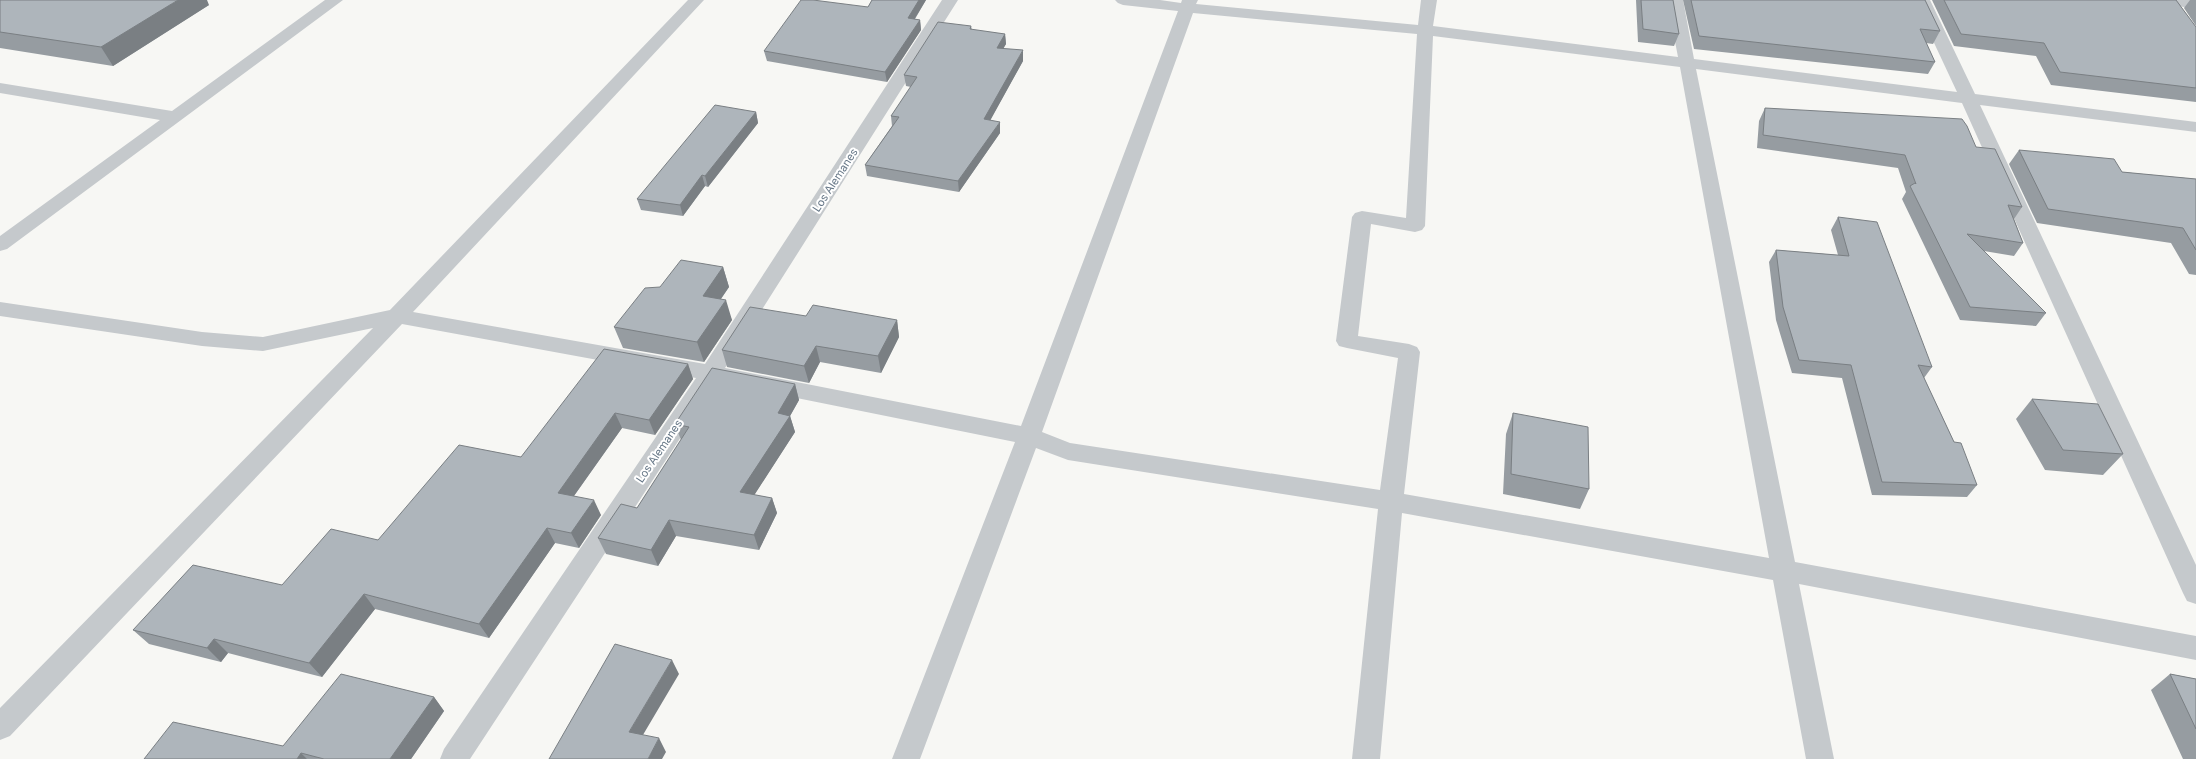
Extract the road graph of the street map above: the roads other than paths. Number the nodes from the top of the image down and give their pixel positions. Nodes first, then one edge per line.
1 (335, 0) edge
2 (696, 0) edge
3 (950, 0) edge
4 (1123, 0) edge
5 (1429, 0) edge
6 (1675, 0) edge
7 (1922, 0) edge
8 (2168, 0) edge
9 (2172, 0) edge
10 (1188, 4) edge
11 (2196, 5) edge
12 (2180, 17) edge
13 (1425, 30) junction
14 (1686, 64) junction
15 (0, 88) edge
16 (1970, 99) junction
17 (175, 116) junction
18 (2196, 127) edge
19 (0, 245) edge
20 (0, 309) edge
21 (397, 316) junction
22 (711, 373) junction
23 (1029, 436) junction
24 (1391, 500) junction
25 (1784, 571) junction
26 (2196, 593) edge
27 (2196, 648) edge
28 (0, 727) edge
29 (454, 759) edge
30 (906, 759) edge
31 (1366, 759) edge
32 (1820, 759) edge

1 - 17 street
2 - 21 street
3 - 22 street, Los Alemanes
4 - 10 street
5 - 13 street
6 - 14 street
7 - 16 street
8 - 12 street
9 - 11 street
10 - 13 street
10 - 23 street
13 - 14 street
13 - 24 street
14 - 16 street
14 - 25 street
15 - 17 street
16 - 18 street
16 - 26 street
17 - 19 street
20 - 21 street
21 - 22 street
21 - 28 street
22 - 23 street
22 - 29 street, Los Alemanes
23 - 24 street
23 - 30 street
24 - 25 street
24 - 31 street
25 - 27 street
25 - 32 street

